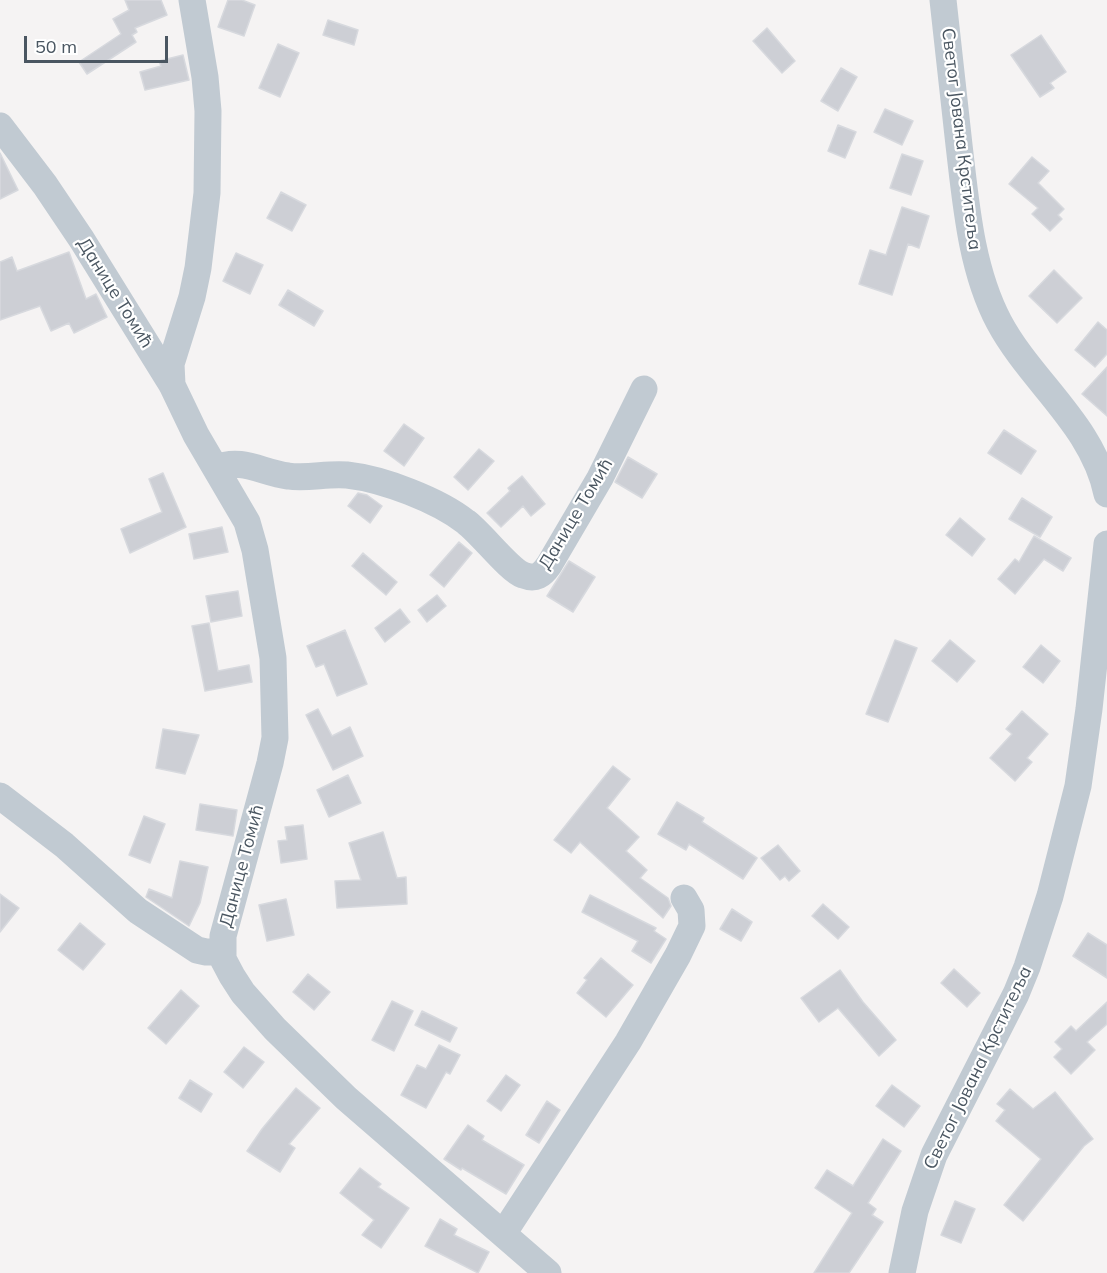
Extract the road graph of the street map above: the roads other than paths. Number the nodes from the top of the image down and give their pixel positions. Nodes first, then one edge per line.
1 (192, 0) edge
2 (943, 0) edge
3 (0, 126) edge
4 (178, 336) junction
5 (150, 350) junction
6 (172, 385) junction
7 (644, 389) dead end
8 (217, 468) junction
9 (1106, 485) edge
10 (1107, 551) edge
11 (0, 796) edge
12 (684, 898) dead end
13 (223, 952) junction
14 (503, 1234) junction
15 (548, 1273) edge
16 (902, 1273) edge

1 - 4 street
2 - 9 street, Светог Јована Крститеља
3 - 5 street, Данице Томић
4 - 5 street
4 - 6 street
5 - 6 street, Данице Томић
6 - 8 street, Данице Томић
7 - 8 street, Данице Томић
8 - 13 street, Данице Томић
10 - 16 street, Светог Јована Крститеља
11 - 13 street, Данице Томић
12 - 14 street
13 - 14 street, Данице Томић
14 - 15 street, Данице Томић

